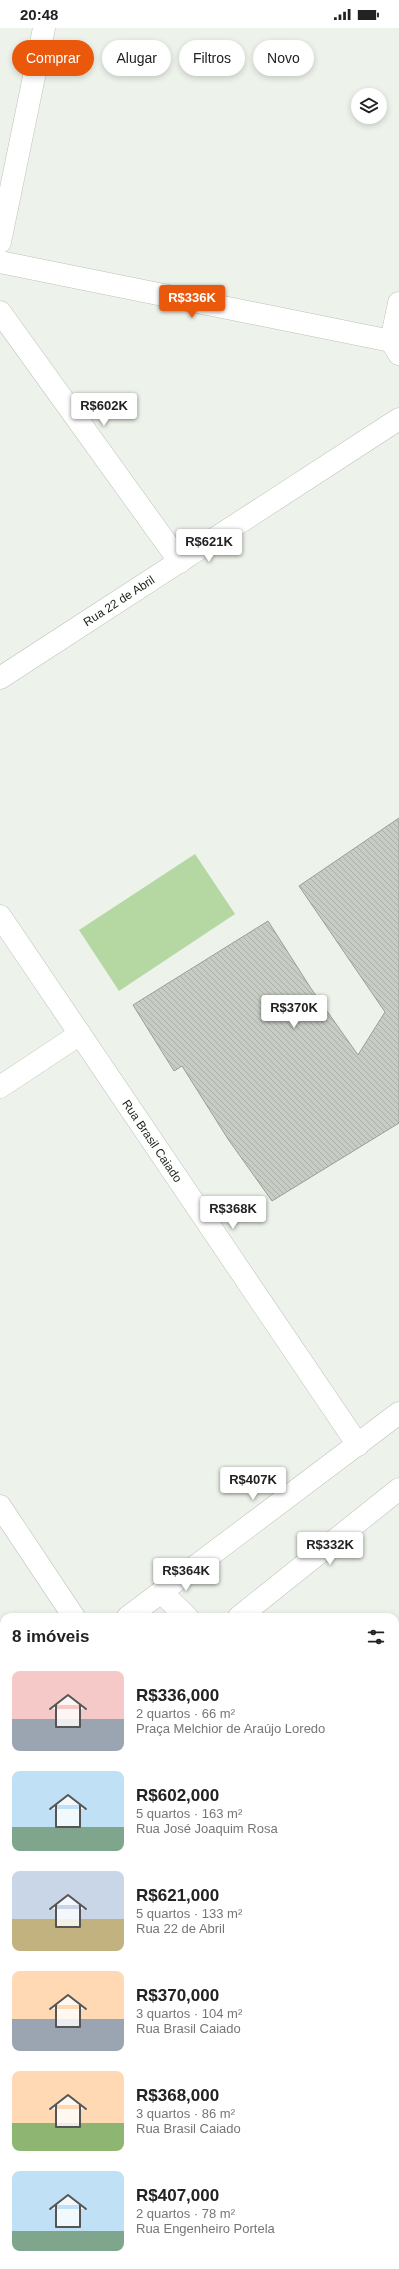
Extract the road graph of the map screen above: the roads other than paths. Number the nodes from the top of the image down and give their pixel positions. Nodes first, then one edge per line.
1 (44, 28) edge
2 (0, 242) edge
3 (0, 262) edge
4 (399, 303) edge
5 (0, 312) edge
6 (395, 348) edge
7 (399, 419) edge
8 (180, 562) junction
9 (0, 678) edge
10 (0, 916) edge
11 (80, 1034) junction
12 (0, 1087) edge
13 (399, 1413) edge
14 (358, 1445) junction
15 (399, 1489) edge
16 (0, 1506) edge
17 (161, 1592) junction
18 (71, 1613) edge
19 (133, 1613) edge
20 (183, 1613) edge
21 (244, 1613) edge

1 - 2 street
3 - 6 street
4 - 6 street
5 - 8 street
7 - 8 street, Rua 22 de Abril
8 - 9 street, Rua 22 de Abril
10 - 11 street, Rua Brasil Caiado
11 - 12 street
11 - 14 street, Rua Brasil Caiado
13 - 14 street
14 - 17 street
15 - 21 street
16 - 18 street
17 - 19 street
17 - 20 street

